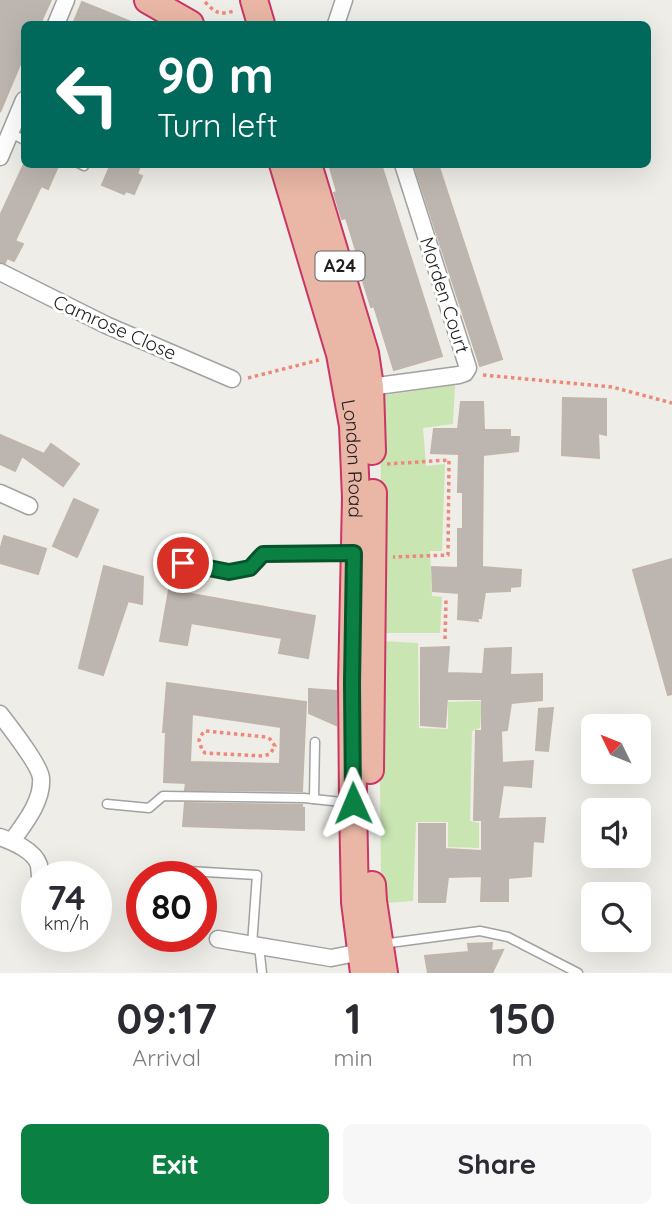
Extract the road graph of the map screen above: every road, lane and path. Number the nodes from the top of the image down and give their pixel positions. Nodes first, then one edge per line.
1 (66, 0) edge
2 (344, 0) edge
3 (195, 1) edge
4 (152, 2) edge
5 (244, 5) edge
6 (57, 21) edge
7 (185, 21) edge
8 (258, 21) edge
9 (337, 21) edge
10 (21, 118) edge
11 (18, 136) edge
12 (0, 157) edge
13 (285, 168) edge
14 (309, 168) edge
15 (404, 168) edge
16 (0, 272) edge
17 (317, 360) dead end
18 (478, 375) dead end
19 (237, 379) joint
20 (370, 387) junction
21 (672, 403) edge
22 (372, 465) junction
23 (0, 494) edge
24 (29, 506) dead end
25 (364, 555) junction
26 (183, 563) dead end
27 (446, 600) dead end
28 (445, 639) dead end
29 (0, 714) edge
30 (315, 742) dead end
31 (278, 746) joint
32 (314, 799) junction
33 (353, 803) junction
34 (107, 804) dead end
35 (6, 839) edge
36 (36, 861) edge
37 (217, 873) edge
38 (218, 939) dead end
39 (255, 945) junction
40 (368, 956) edge
41 (261, 973) edge
42 (384, 973) edge
43 (578, 973) edge

1 - 6 street
2 - 9 street
3 - 4 highway
3 - 5 path
4 - 7 highway
5 - 8 highway
10 - 11 street
11 - 12 street
13 - 25 highway, London Road / A24
14 - 20 highway, London Road / A24
15 - 20 street, Morden Court
16 - 19 street, Camrose Close
17 - 19 path
18 - 21 path
20 - 22 highway, London Road / A24
22 - 25 highway, London Road / A24
22 - 25 path
23 - 24 street
25 - 26 lane
25 - 33 highway, London Road / A24
25 - 40 highway, London Road / A24
27 - 28 path
29 - 35 street
30 - 32 lane
31 - 31 path
32 - 33 lane
32 - 34 lane
33 - 40 highway, London Road / A24
35 - 36 street
37 - 39 lane
38 - 39 street
39 - 40 street
39 - 41 lane
40 - 42 highway, London Road / A24
40 - 43 lane

